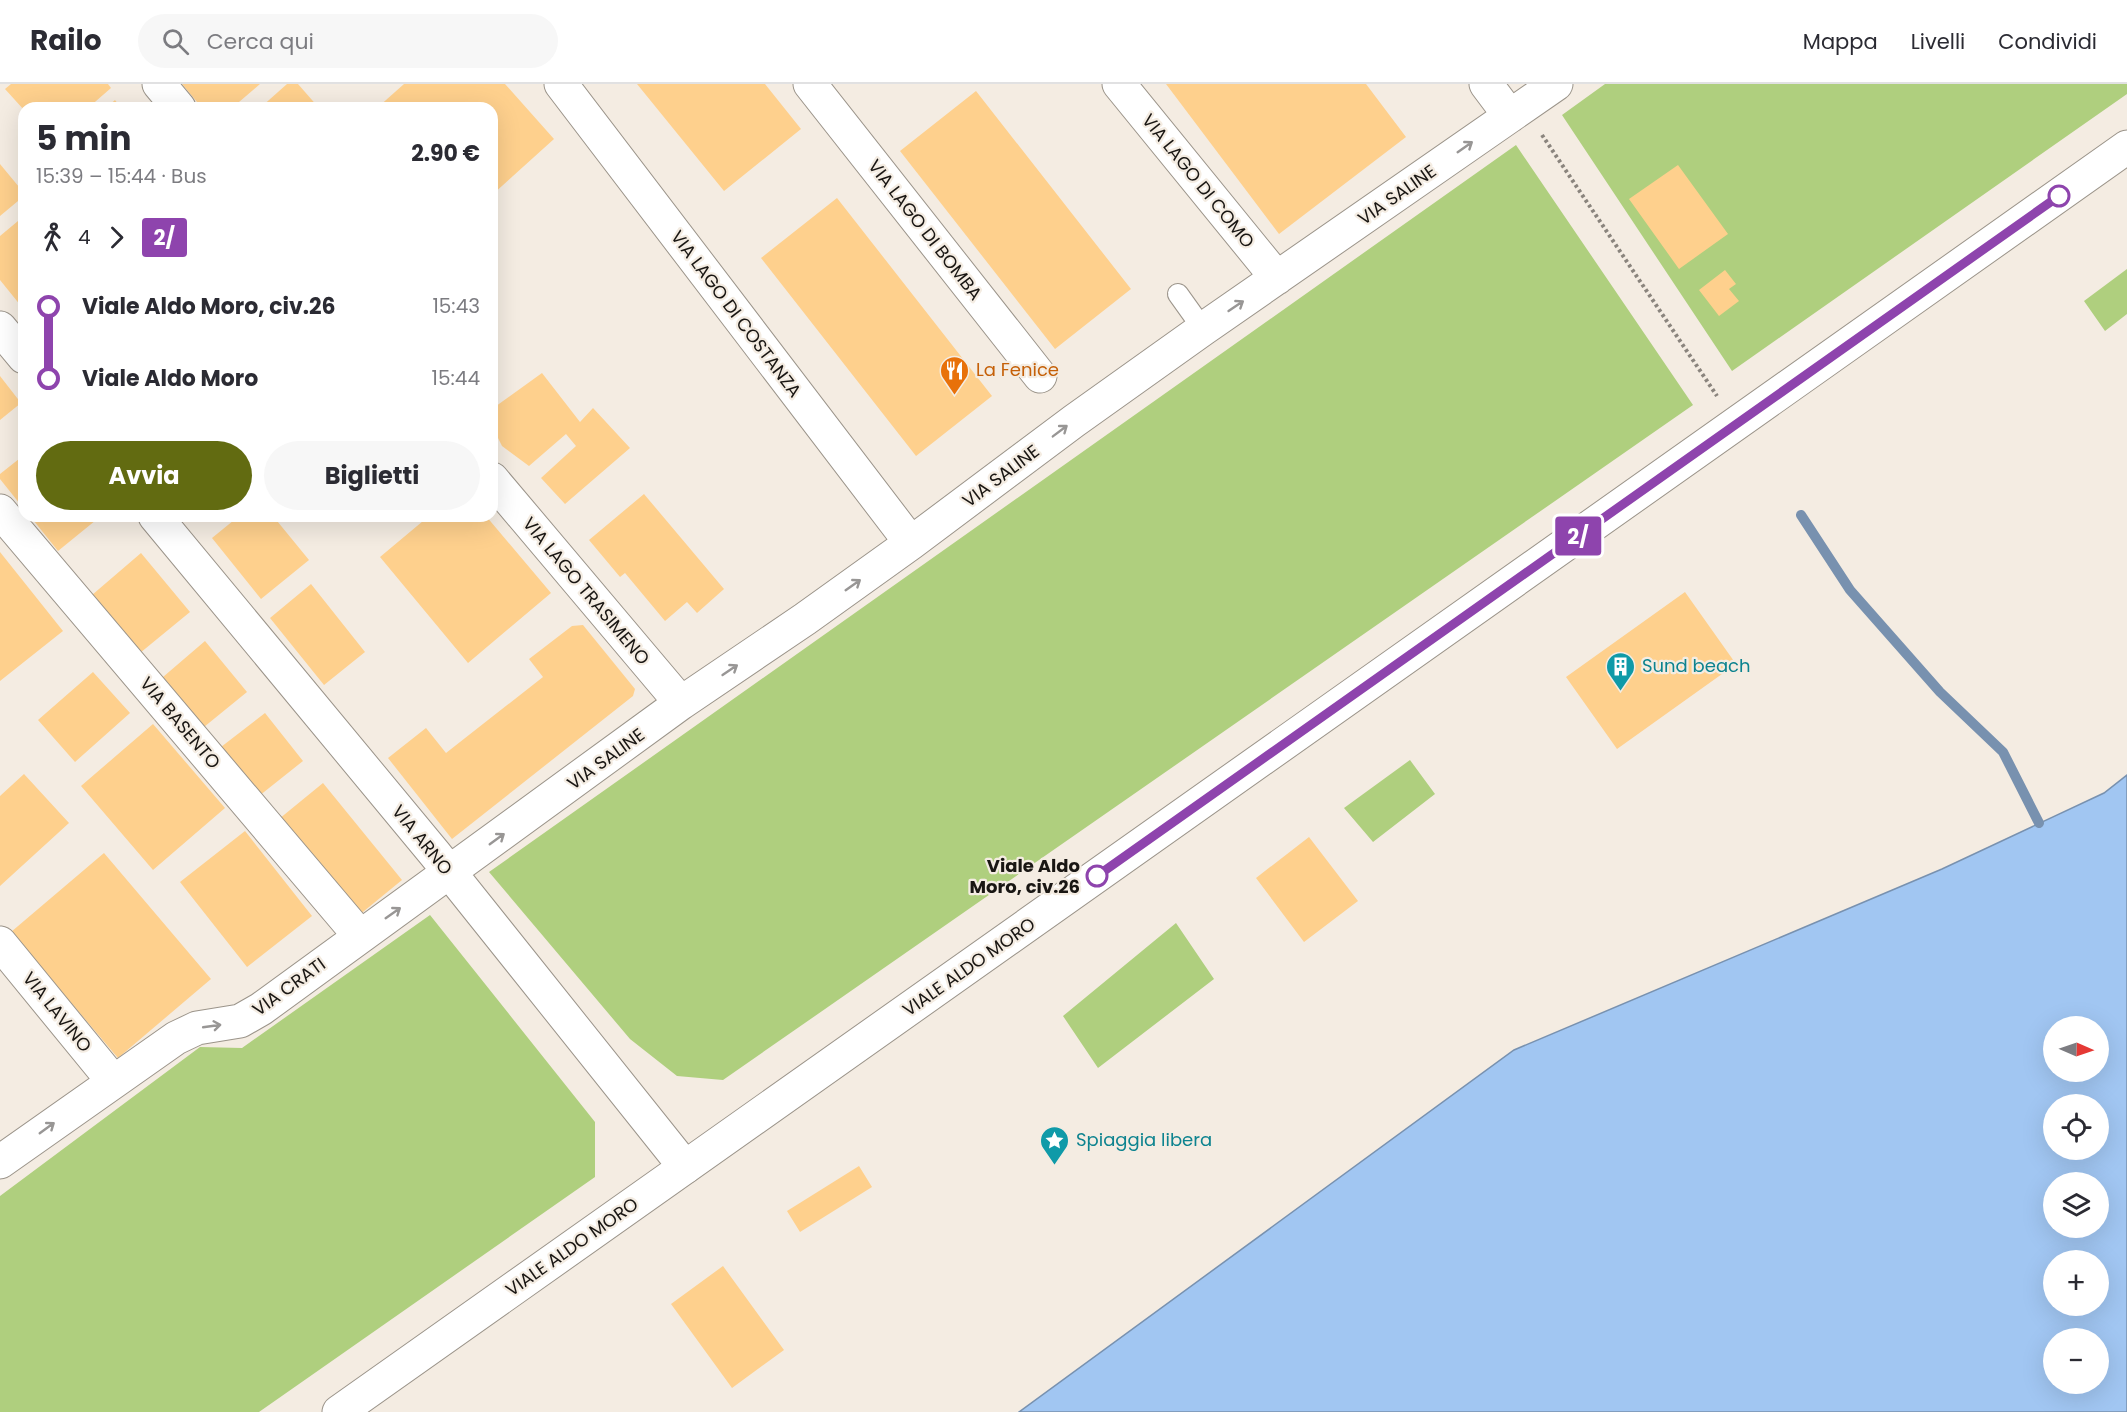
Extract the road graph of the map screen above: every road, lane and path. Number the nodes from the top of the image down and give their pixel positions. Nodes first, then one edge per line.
1 (159, 84) edge
2 (561, 84) edge
3 (810, 84) edge
4 (1119, 84) edge
5 (1486, 84) edge
6 (1556, 84) edge
7 (174, 102) edge
8 (1516, 112) junction
9 (2127, 147) edge
10 (1277, 278) junction
11 (1178, 294) dead end
12 (0, 328) edge
13 (1203, 329) junction
14 (18, 350) edge
15 (1040, 376) dead end
16 (1721, 402) dead end
17 (498, 486) edge
18 (0, 511) edge
19 (160, 522) edge
20 (911, 543) junction
21 (681, 703) junction
22 (450, 873) junction
23 (360, 936) junction
24 (0, 943) edge
25 (113, 1081) junction
26 (0, 1162) edge
27 (685, 1167) junction
28 (339, 1412) edge

1 - 7 street
2 - 20 street, VIA LAGO DI COSTANZA
3 - 15 street, VIA LAGO DI BOMBA
4 - 10 street, VIA LAGO DI COMO
5 - 8 street
6 - 8 street, VIA SALINE
10 -> 8 street, VIA SALINE
8 - 16 path
9 - 27 street, VIALE ALDO MORO
13 -> 10 street, VIA SALINE
11 - 13 lane
12 - 14 street
20 -> 13 street, VIA SALINE
17 - 21 street, VIA LAGO TRASIMENO
18 - 23 street, VIA BASENTO
19 - 22 street, VIA ARNO
21 -> 20 street, VIA SALINE
22 -> 21 street, VIA SALINE
23 -> 22 street, VIA CRATI
22 - 27 street, VIA ARNO
25 -> 23 street, VIA CRATI
24 - 25 street, VIA LAVINO
26 -> 25 street, VIA CRATI
27 - 28 street, VIALE ALDO MORO

